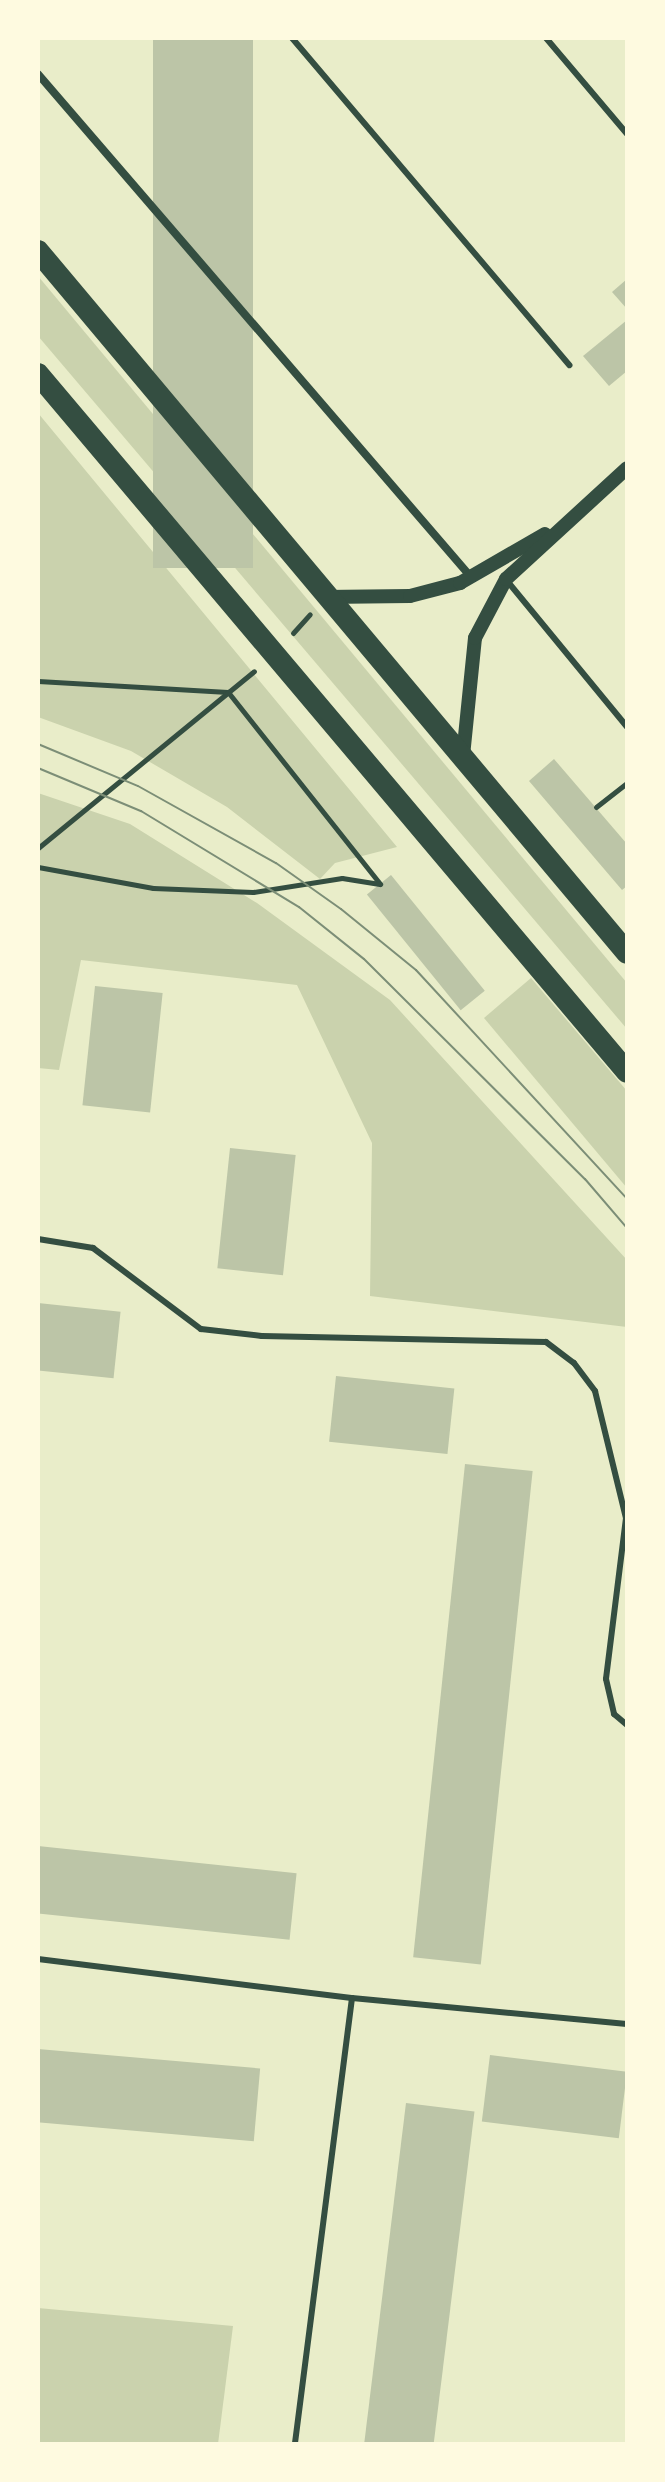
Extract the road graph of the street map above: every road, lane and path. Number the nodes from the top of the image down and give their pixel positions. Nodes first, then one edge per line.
1 (292, 38) edge
2 (546, 38) edge
3 (38, 74) edge
4 (627, 134) edge
5 (38, 251) edge
6 (569, 365) dead end
7 (38, 374) edge
8 (627, 468) edge
9 (567, 521) junction
10 (472, 577) junction
11 (506, 579) junction
12 (324, 597) junction
13 (276, 653) junction
14 (38, 681) edge
15 (228, 692) junction
16 (627, 727) edge
17 (463, 756) junction
18 (627, 783) edge
19 (596, 807) dead end
20 (38, 848) edge
21 (38, 867) edge
22 (627, 953) edge
23 (627, 1072) edge
24 (38, 1239) edge
25 (627, 1725) edge
26 (38, 1959) edge
27 (352, 1998) junction
28 (627, 2024) edge
29 (295, 2444) edge

1 - 6 lane
2 - 4 lane
3 - 10 street
5 - 12 highway
7 - 13 highway
8 - 9 street
9 - 10 street
9 - 11 street
10 - 12 street
11 - 16 lane
11 - 17 street
12 - 13 path
12 - 17 highway
13 - 15 path
13 - 23 highway
14 - 15 path
15 - 20 path
15 - 21 path
17 - 22 highway
18 - 19 path
24 - 25 lane
26 - 27 lane
27 - 28 lane
27 - 29 lane

